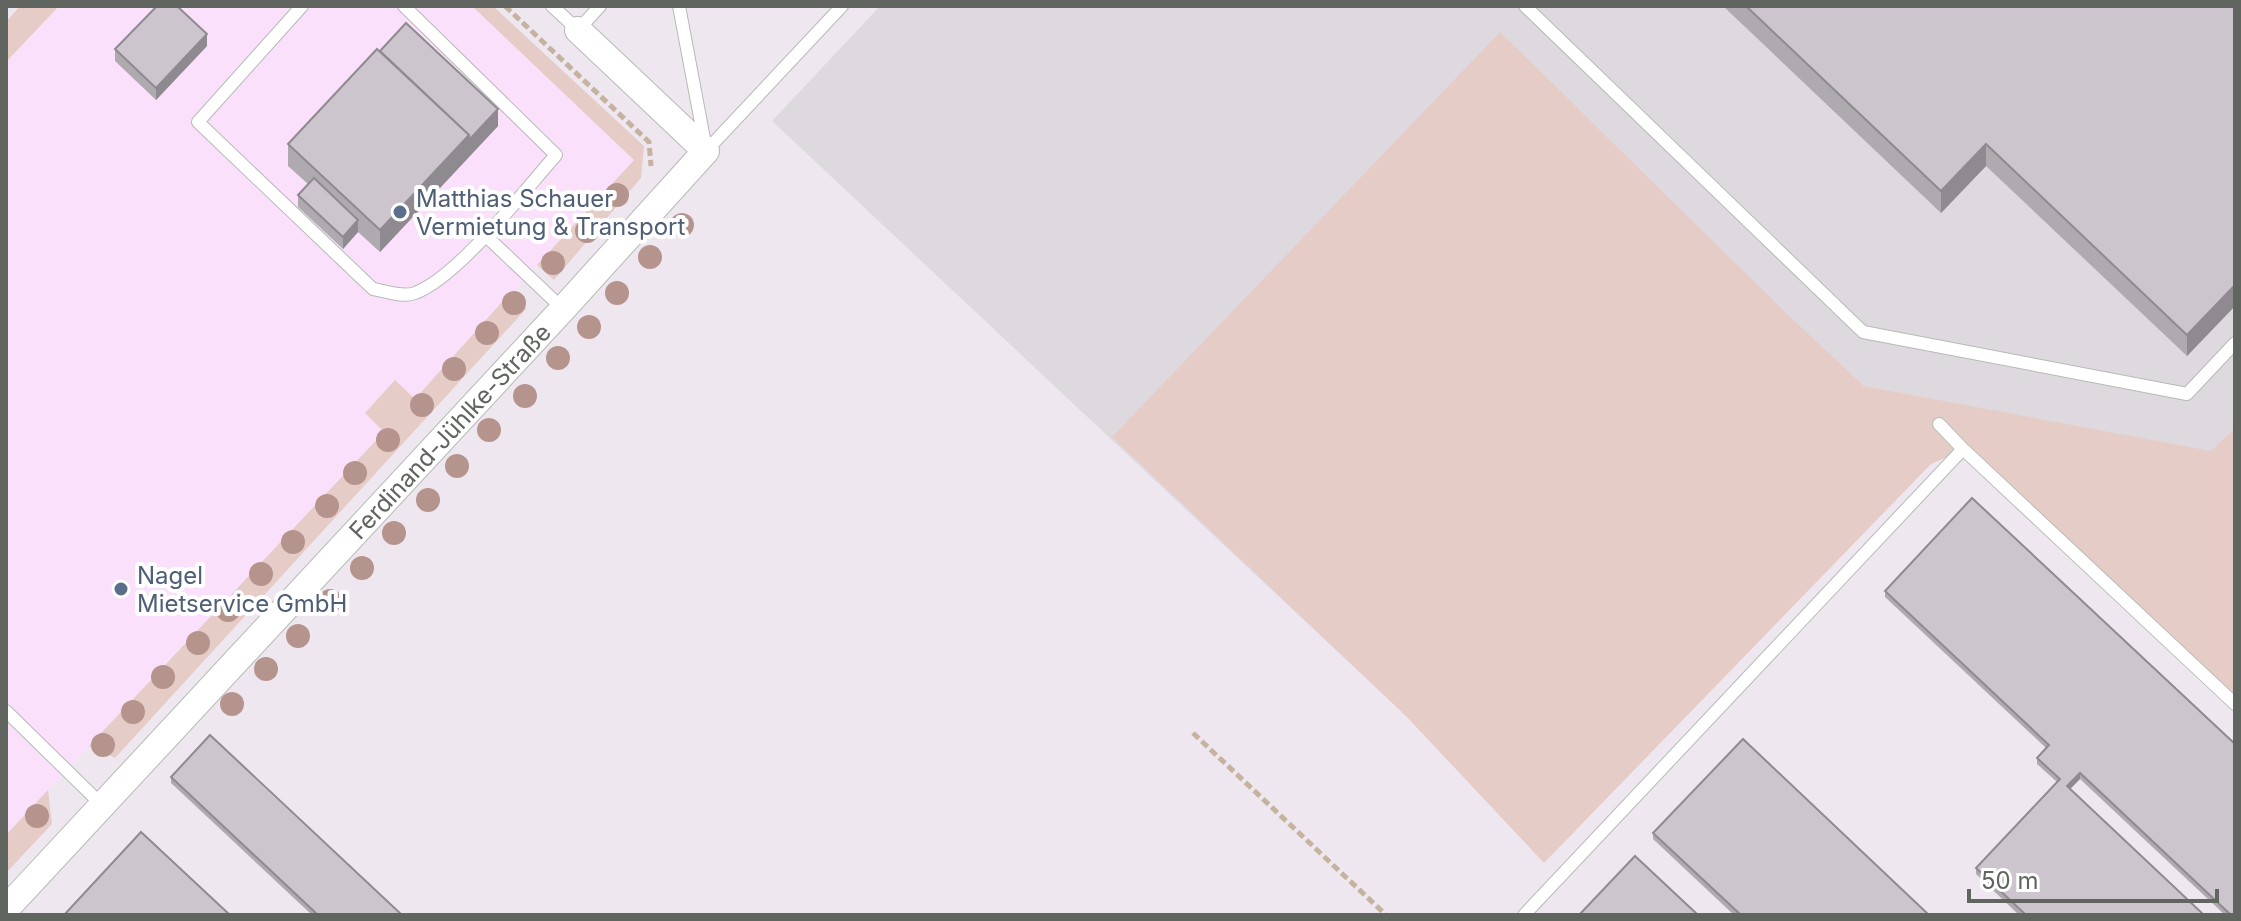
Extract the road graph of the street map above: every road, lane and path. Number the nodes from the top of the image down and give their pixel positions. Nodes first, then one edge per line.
1 (302, 6) edge
2 (404, 6) edge
3 (505, 6) edge
4 (552, 6) edge
5 (600, 6) edge
6 (679, 6) edge
7 (842, 6) edge
8 (1525, 6) edge
9 (578, 30) junction
10 (706, 151) junction
11 (645, 176) dead end
12 (485, 235) junction
13 (563, 309) junction
14 (2235, 343) edge
15 (1939, 424) dead end
16 (1963, 449) junction
17 (2235, 704) edge
18 (6, 711) edge
19 (1193, 733) dead end
20 (103, 806) junction
21 (6, 909) edge
22 (1386, 915) edge
23 (1524, 915) edge

1 - 12 lane
2 - 12 lane
3 - 11 path
4 - 9 lane
5 - 9 lane
6 - 10 lane
7 - 10 lane
8 - 14 lane
9 - 10 street
10 - 13 street, Ferdinand-Jühlke-Straße
12 - 13 lane
13 - 20 street, Ferdinand-Jühlke-Straße
15 - 16 lane
16 - 17 lane
16 - 23 lane
18 - 20 lane
19 - 22 path
20 - 21 street, Ferdinand-Jühlke-Straße

